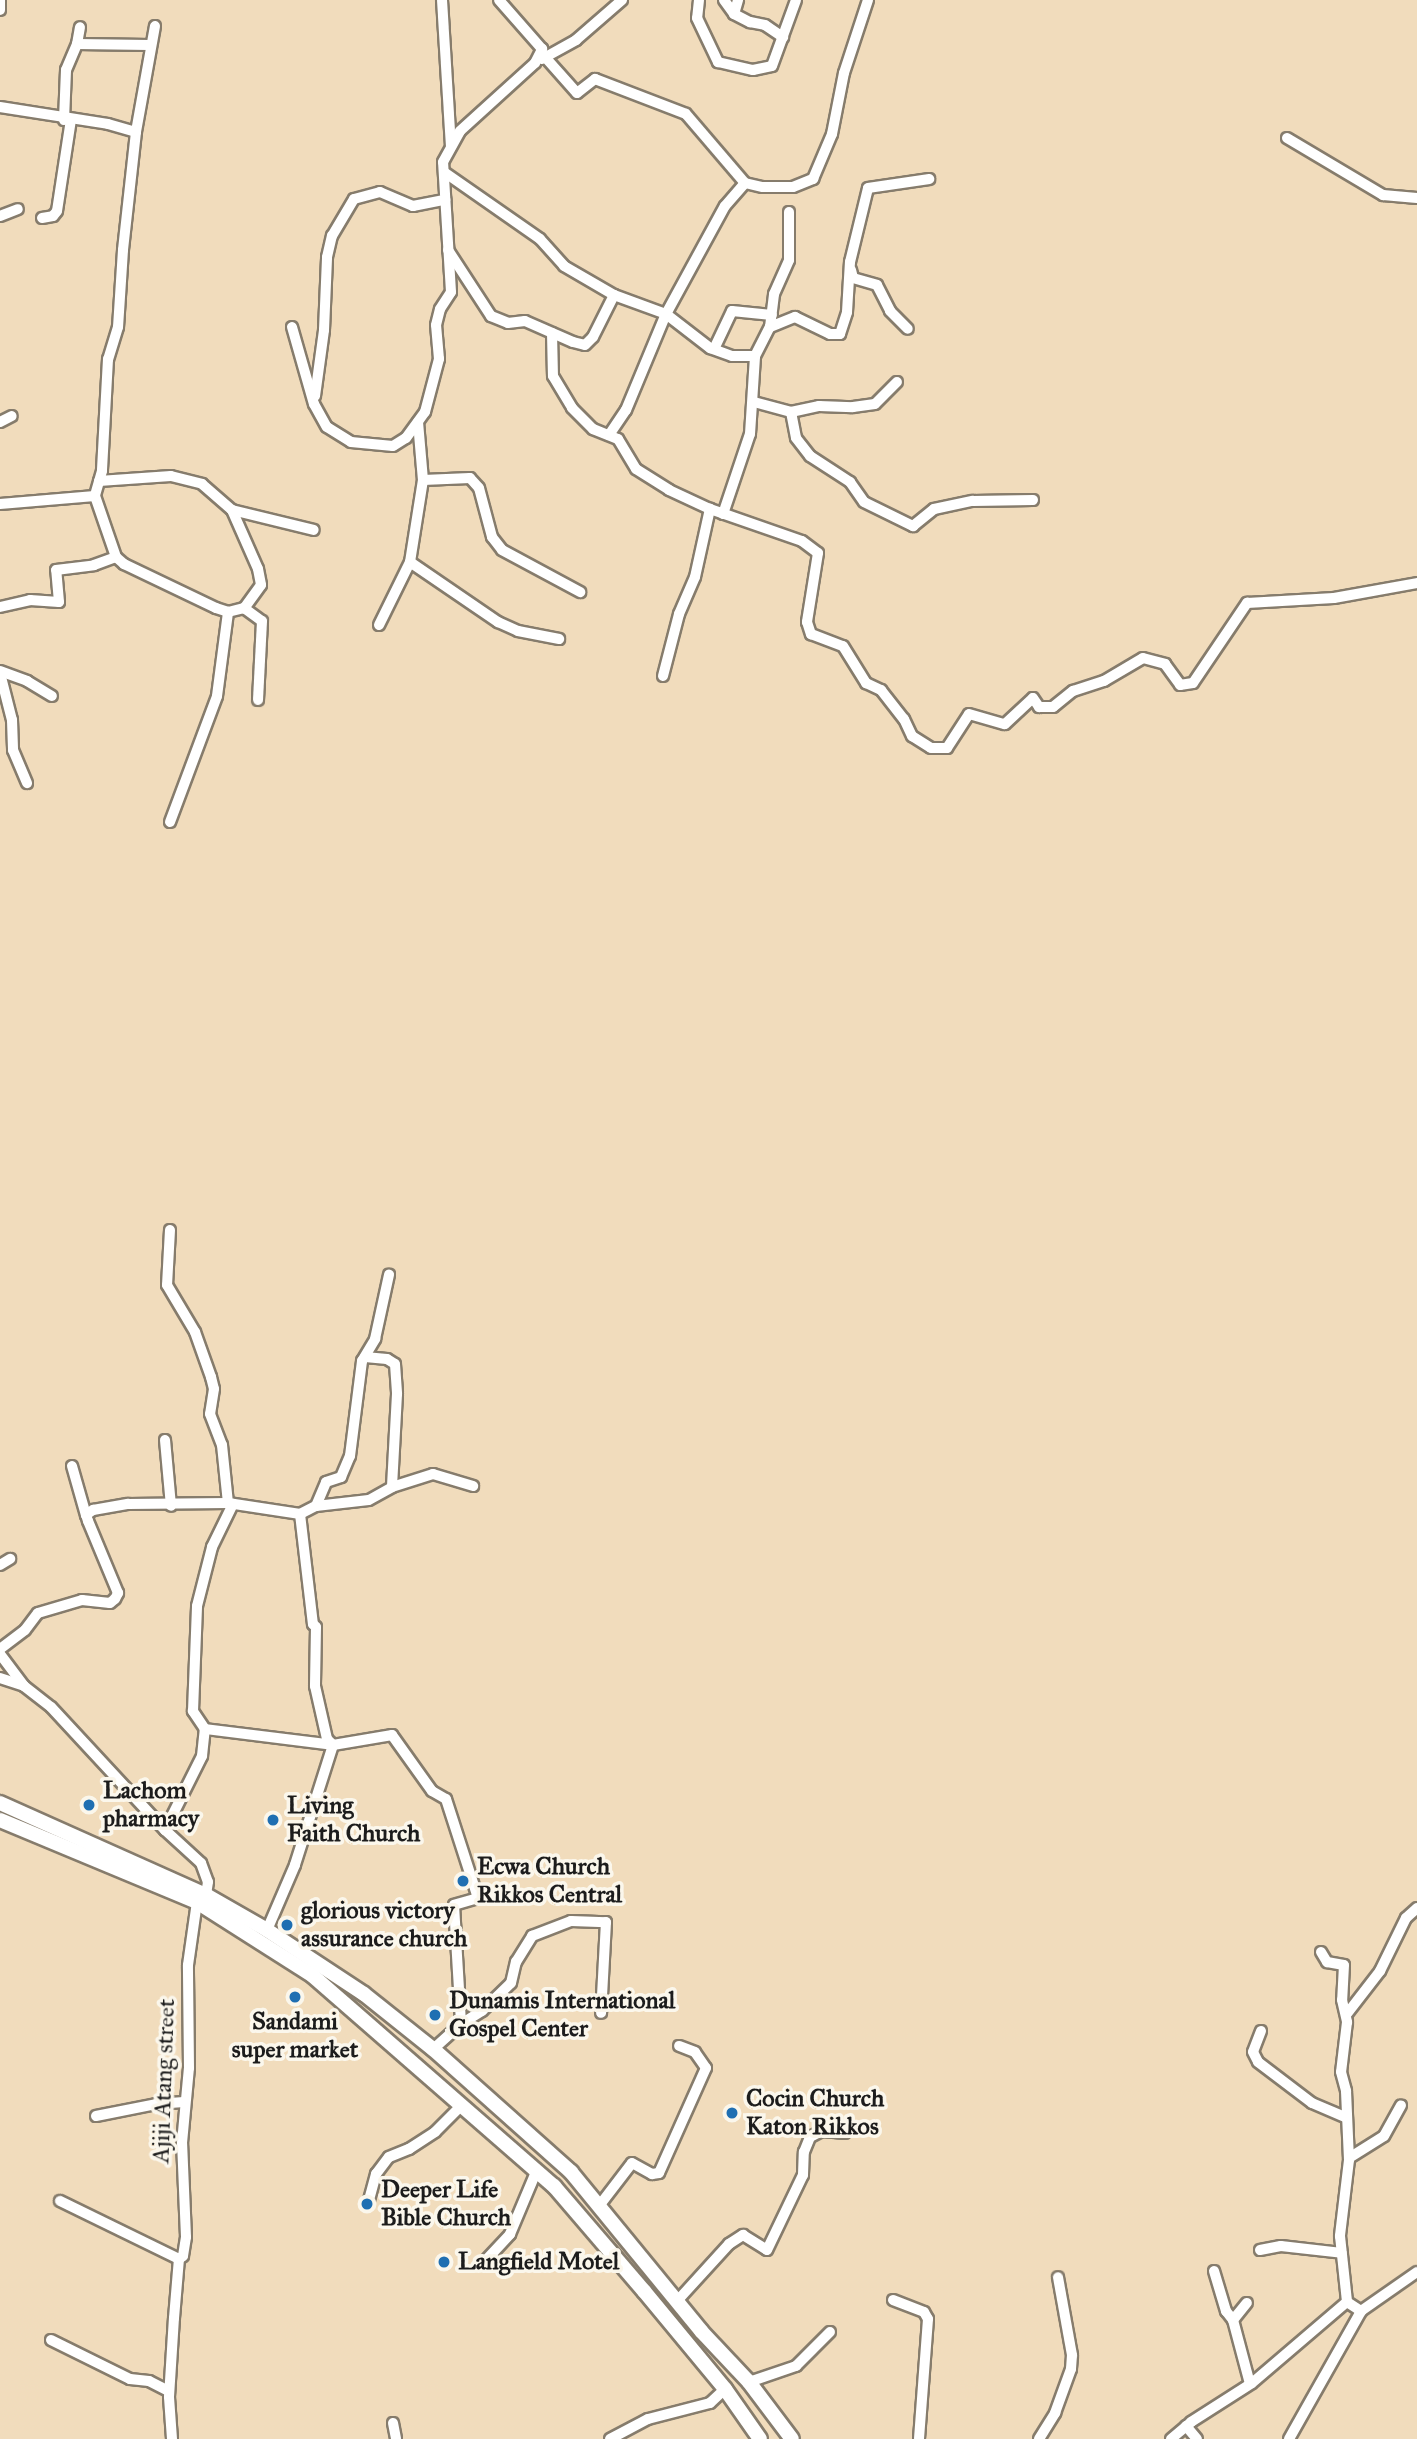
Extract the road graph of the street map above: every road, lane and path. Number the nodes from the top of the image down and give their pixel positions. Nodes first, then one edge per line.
1 (0, 0) edge
2 (442, 0) edge
3 (622, 0) edge
4 (699, 0) edge
5 (724, 0) edge
6 (738, 0) edge
7 (796, 0) edge
8 (868, 0) edge
9 (504, 2) edge
10 (0, 10) edge
11 (734, 14) junction
12 (155, 26) dead end
13 (80, 27) dead end
14 (783, 37) junction
15 (77, 44) junction
16 (149, 45) junction
17 (545, 57) junction
18 (535, 63) junction
19 (0, 107) edge
20 (67, 120) junction
21 (136, 132) junction
22 (1287, 138) dead end
23 (452, 146) junction
24 (444, 172) junction
25 (929, 178) dead end
26 (745, 183) junction
27 (1417, 198) edge
28 (445, 200) junction
29 (18, 209) dead end
30 (789, 212) dead end
31 (0, 216) edge
32 (42, 218) dead end
33 (448, 249) junction
34 (850, 262) junction
35 (614, 295) junction
36 (666, 314) junction
37 (772, 315) junction
38 (292, 327) dead end
39 (770, 327) junction
40 (908, 328) dead end
41 (552, 333) junction
42 (714, 349) junction
43 (755, 356) junction
44 (897, 382) dead end
45 (754, 402) junction
46 (314, 404) junction
47 (791, 412) junction
48 (12, 416) dead end
49 (0, 422) edge
50 (418, 422) junction
51 (609, 435) junction
52 (423, 480) junction
53 (99, 481) junction
54 (95, 496) junction
55 (1033, 500) dead end
56 (0, 504) edge
57 (710, 509) junction
58 (232, 510) junction
59 (723, 514) junction
60 (314, 530) dead end
61 (116, 557) junction
62 (410, 562) junction
63 (1417, 583) edge
64 (580, 592) dead end
65 (0, 607) edge
66 (244, 608) junction
67 (228, 612) junction
68 (379, 625) dead end
69 (559, 639) dead end
70 (0, 672) edge
71 (663, 676) dead end
72 (52, 696) dead end
73 (258, 700) dead end
74 (27, 783) dead end
75 (170, 822) dead end
76 (170, 1230) dead end
77 (389, 1275) dead end
78 (365, 1357) junction
79 (165, 1440) dead end
80 (72, 1466) dead end
81 (473, 1486) dead end
82 (392, 1487) junction
83 (230, 1503) junction
84 (171, 1506) junction
85 (316, 1506) junction
86 (300, 1514) junction
87 (86, 1515) junction
88 (10, 1559) dead end
89 (0, 1565) edge
90 (0, 1652) edge
91 (0, 1678) edge
92 (24, 1686) junction
93 (205, 1729) junction
94 (333, 1745) junction
95 (0, 1803) edge
96 (0, 1819) edge
97 (165, 1830) junction
98 (201, 1899) junction
99 (1417, 1908) edge
100 (267, 1930) junction
101 (1321, 1952) dead end
102 (601, 2013) dead end
103 (1346, 2015) junction
104 (461, 2024) junction
105 (1261, 2031) dead end
106 (679, 2046) dead end
107 (433, 2049) junction
108 (184, 2102) junction
109 (1401, 2105) dead end
110 (461, 2106) junction
111 (96, 2116) dead end
112 (1347, 2118) junction
113 (845, 2133) dead end
114 (1349, 2158) junction
115 (536, 2172) junction
116 (60, 2200) dead end
117 (369, 2200) dead end
118 (599, 2206) junction
119 (1260, 2250) dead end
120 (1342, 2253) junction
121 (179, 2259) junction
122 (487, 2259) dead end
123 (1214, 2271) dead end
124 (1417, 2272) edge
125 (1058, 2277) dead end
126 (678, 2300) junction
127 (893, 2300) dead end
128 (1347, 2302) junction
129 (1247, 2303) dead end
130 (1362, 2311) junction
131 (1233, 2320) junction
132 (830, 2332) dead end
133 (51, 2340) dead end
134 (749, 2382) junction
135 (1250, 2384) junction
136 (724, 2389) junction
137 (169, 2391) junction
138 (393, 2423) dead end
139 (1186, 2426) junction
140 (172, 2439) edge
141 (396, 2439) edge
142 (610, 2439) edge
143 (760, 2439) edge
144 (792, 2439) edge
145 (919, 2439) edge
146 (1039, 2439) edge
147 (1171, 2439) edge
148 (1197, 2439) edge
149 (1289, 2439) edge

1 - 10 street
2 - 23 street
3 - 17 street
4 - 14 street
5 - 11 street
6 - 11 street
7 - 14 street
8 - 26 street
9 - 18 street
11 - 14 street
12 - 16 street
13 - 15 street
15 - 16 street
15 - 20 street
16 - 21 street
17 - 18 street
17 - 26 street
18 - 23 street
19 - 20 street
20 - 21 street
20 - 32 street
21 - 53 street
22 - 27 street
23 - 24 street
24 - 28 street
24 - 35 street
25 - 34 street
26 - 36 street
28 - 33 street
28 - 46 street
29 - 31 street
30 - 37 street
33 - 41 street
33 - 50 street
34 - 39 street
34 - 40 street
35 - 36 street
35 - 41 street
36 - 42 street
36 - 51 street
37 - 39 street
37 - 42 street
38 - 46 street
39 - 43 street
41 - 51 street
42 - 43 street
43 - 45 street
44 - 47 street
45 - 47 street
45 - 59 street
46 - 50 street
47 - 55 street
48 - 49 street
50 - 52 street
51 - 57 street
52 - 62 street
52 - 64 street
53 - 54 street
53 - 58 street
54 - 56 street
54 - 61 street
57 - 59 street
57 - 71 street
58 - 60 street
58 - 66 street
59 - 63 street
61 - 65 street
61 - 67 street
62 - 68 street
62 - 69 street
66 - 67 street
66 - 73 street
67 - 75 street
70 - 72 street
70 - 74 street
76 - 83 street
77 - 78 street
78 - 82 street
78 - 85 street
79 - 84 street
80 - 87 street
81 - 82 street
82 - 85 street
83 - 84 street
83 - 86 street
83 - 93 street
84 - 87 street
85 - 86 street
86 - 94 street
87 - 90 street
88 - 89 street
90 - 92 street
91 - 92 street
92 - 97 street, Ajiji Atang street
93 - 94 street
93 - 97 street
94 - 100 street
94 - 104 street
95 - 98 main road
96 - 98 main road
97 - 98 street, Ajiji Atang street
98 - 100 main road
98 - 108 street, Ajiji Atang street
98 - 110 main road
99 - 103 street
100 - 107 main road
101 - 103 street
102 - 104 street
103 - 112 street
104 - 107 street
105 - 112 street
106 - 118 street
107 - 118 main road
108 - 111 street
108 - 121 street, Ajiji Atang street
109 - 114 street
110 - 115 main road
110 - 117 street
112 - 114 street
113 - 126 street
114 - 120 street
115 - 122 street
115 - 136 main road
116 - 121 street
118 - 126 main road
119 - 120 street
120 - 128 street
121 - 137 street, Ajiji Atang street
123 - 131 street
124 - 130 street
125 - 146 street
126 - 134 main road
127 - 145 street
128 - 130 street
128 - 135 street
129 - 131 street
130 - 149 street
131 - 135 street
132 - 134 street
133 - 137 street
134 - 144 main road
135 - 139 street
136 - 142 street
136 - 143 main road
137 - 140 street, Ajiji Atang street
138 - 141 street
139 - 147 street
139 - 148 street

